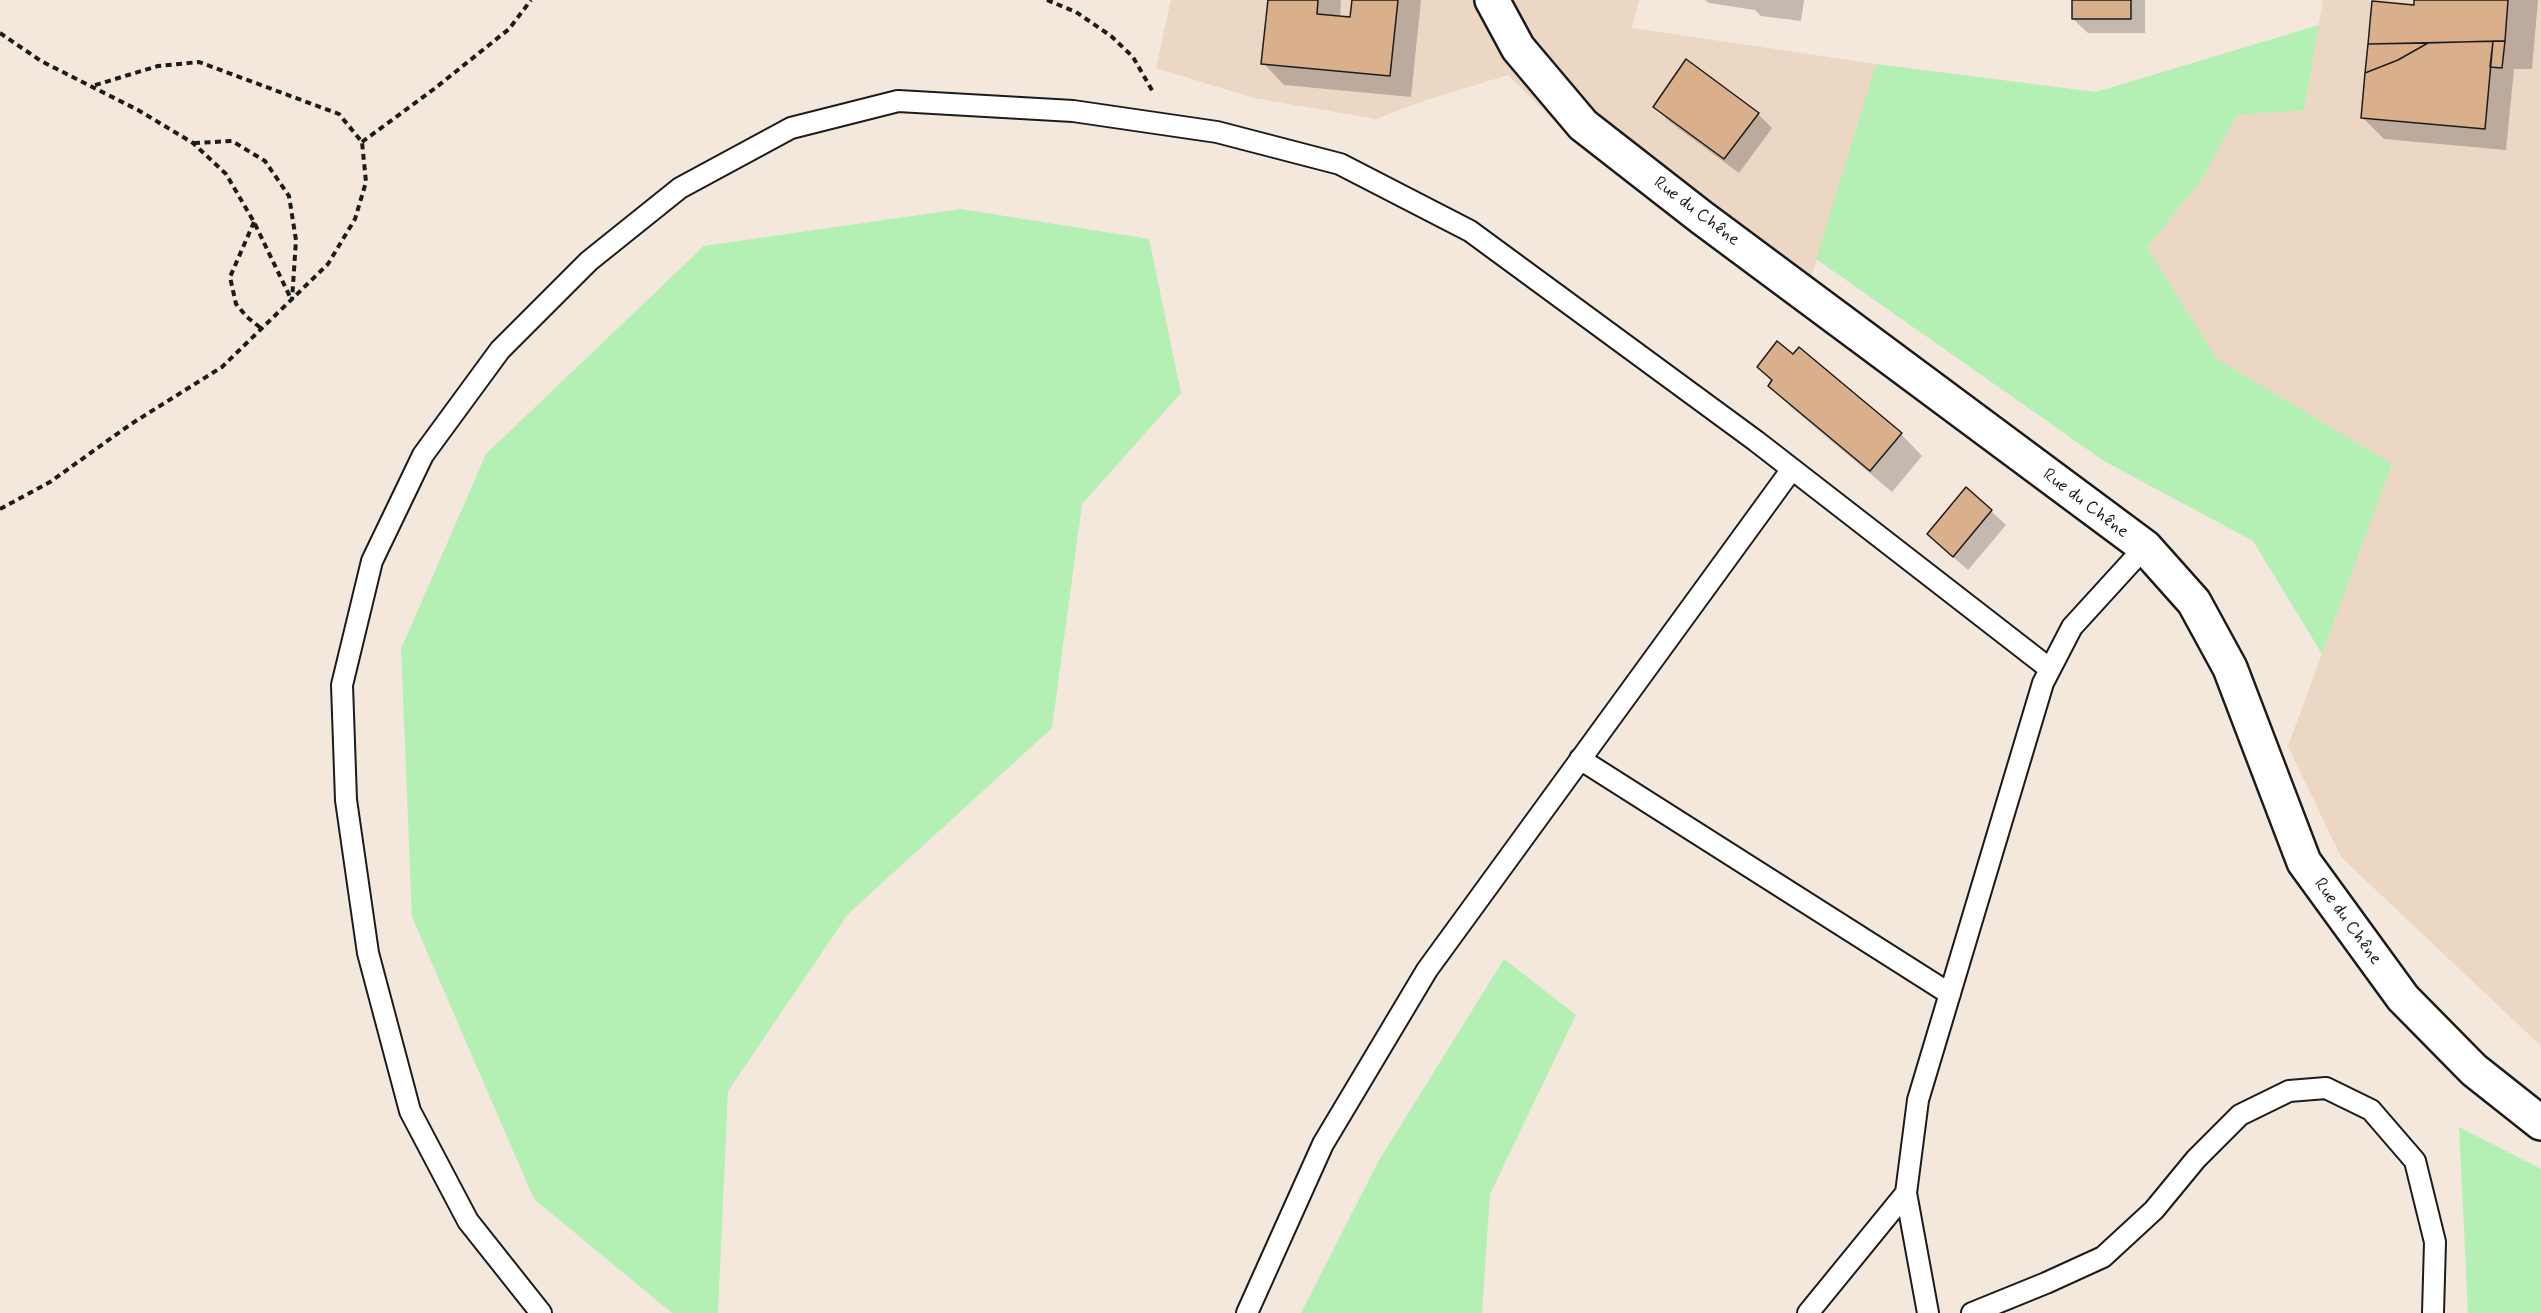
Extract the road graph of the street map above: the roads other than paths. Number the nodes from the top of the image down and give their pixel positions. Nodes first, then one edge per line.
1 (1492, 0) edge
2 (1792, 469) junction
3 (2145, 547) junction
4 (2050, 669) junction
5 (1580, 759) junction
6 (1950, 994) junction
7 (2541, 1123) edge
8 (1906, 1193) junction
9 (541, 1313) edge
10 (1247, 1313) edge
11 (1808, 1313) edge
12 (1928, 1313) edge
13 (1972, 1313) edge
14 (2433, 1313) edge

1 - 3 street, Rue du Chêne
2 - 4 lane
2 - 5 lane
2 - 9 lane
3 - 4 lane
3 - 7 street, Rue du Chêne
4 - 6 lane
5 - 6 lane
5 - 10 lane
6 - 8 lane
8 - 11 lane
8 - 12 lane
13 - 14 lane

